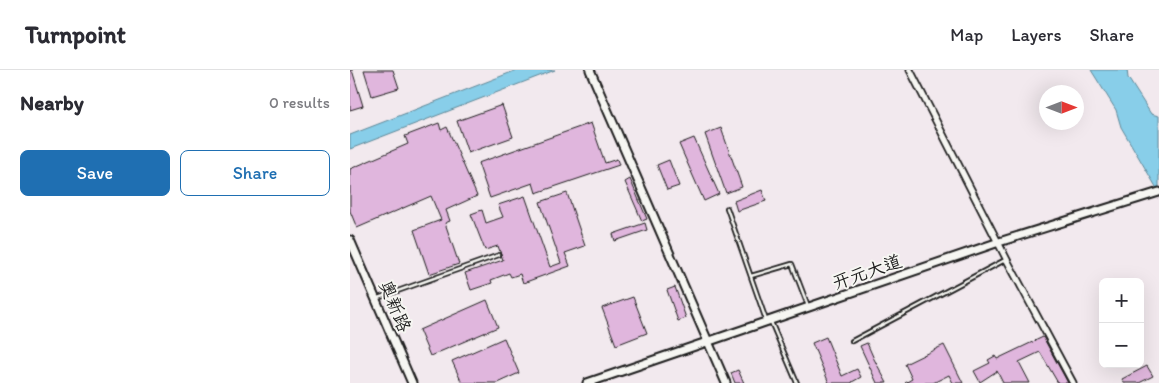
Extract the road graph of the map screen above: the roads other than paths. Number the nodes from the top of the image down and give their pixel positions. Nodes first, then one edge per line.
1 (590, 70) edge
2 (910, 70) edge
3 (1156, 193) edge
4 (727, 208) dead end
5 (350, 240) edge
6 (999, 242) junction
7 (498, 254) dead end
8 (1007, 260) junction
9 (751, 276) junction
10 (376, 299) junction
11 (809, 308) junction
12 (769, 322) junction
13 (708, 341) junction
14 (852, 341) dead end
15 (412, 383) edge
16 (587, 383) edge
17 (726, 383) edge
18 (797, 383) edge
19 (1073, 383) edge

1 - 13 street
2 - 6 street
3 - 6 street, 开元大道
4 - 9 lane
5 - 10 street, 奥新路
6 - 8 street
6 - 11 street, 开元大道
7 - 10 lane
8 - 14 lane
8 - 19 street
9 - 11 lane
9 - 12 lane
10 - 15 street, 奥新路
11 - 12 street, 开元大道
12 - 13 street, 开元大道
12 - 18 lane
13 - 16 street, 开元大道
13 - 17 street

